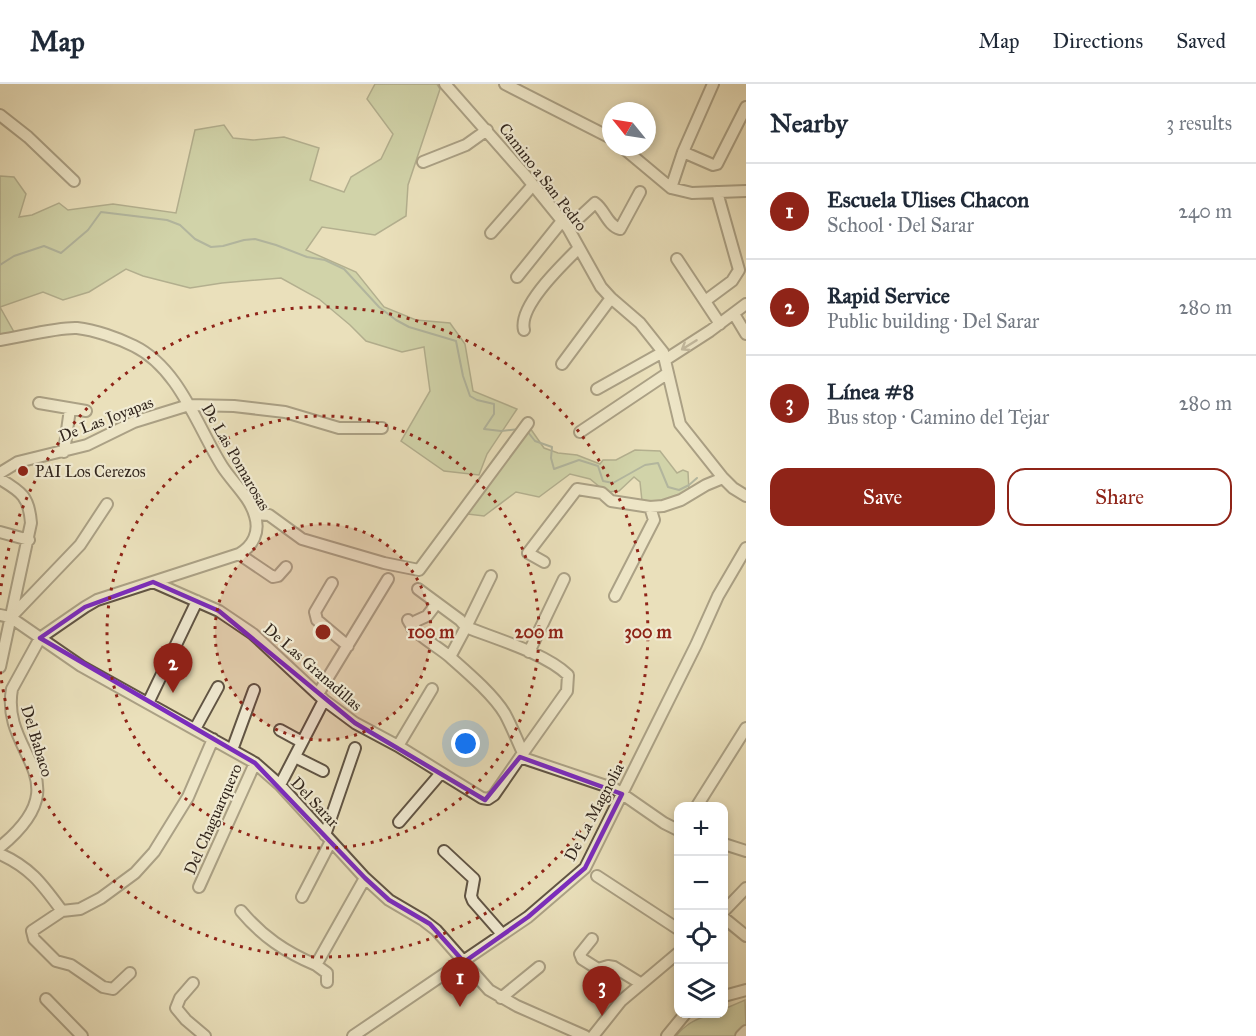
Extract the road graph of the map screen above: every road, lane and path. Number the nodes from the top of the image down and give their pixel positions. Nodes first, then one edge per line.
1 (445, 84) edge
2 (505, 84) edge
3 (713, 84) edge
4 (746, 107) edge
5 (0, 114) edge
6 (487, 130) junction
7 (602, 133) edge
8 (683, 152) junction
9 (633, 156) edge
10 (423, 162) dead end
11 (74, 181) dead end
12 (533, 185) junction
13 (670, 188) junction
14 (746, 191) edge
15 (640, 192) dead end
16 (717, 192) junction
17 (565, 225) junction
18 (491, 233) dead end
19 (579, 248) junction
20 (677, 259) dead end
21 (517, 277) dead end
22 (611, 298) junction
23 (705, 301) junction
24 (746, 304) edge
25 (734, 314) junction
26 (720, 324) junction
27 (524, 330) dead end
28 (746, 333) edge
29 (0, 340) edge
30 (664, 356) junction
31 (562, 364) dead end
32 (668, 373) junction
33 (597, 389) dead end
34 (39, 404) dead end
35 (189, 405) junction
36 (70, 409) junction
37 (86, 411) dead end
38 (528, 423) dead end
39 (382, 428) dead end
40 (580, 432) dead end
41 (64, 452) junction
42 (0, 473) edge
43 (723, 478) junction
44 (0, 479) edge
45 (746, 496) edge
46 (107, 504) dead end
47 (650, 507) junction
48 (255, 514) junction
49 (0, 532) edge
50 (29, 540) junction
51 (746, 548) edge
52 (239, 554) junction
53 (544, 562) dead end
54 (286, 567) dead end
55 (491, 576) dead end
56 (388, 579) dead end
57 (564, 579) dead end
58 (153, 582) junction
59 (332, 583) dead end
60 (418, 589) dead end
61 (615, 596) dead end
62 (197, 601) junction
63 (436, 603) junction
64 (5, 616) edge
65 (466, 627) junction
66 (40, 638) junction
67 (348, 646) junction
68 (529, 652) junction
69 (450, 657) junction
70 (0, 668) edge
71 (218, 687) dead end
72 (432, 689) dead end
73 (254, 690) dead end
74 (321, 697) junction
75 (148, 703) junction
76 (746, 728) edge
77 (195, 729) junction
78 (280, 730) dead end
79 (213, 739) junction
80 (302, 742) junction
81 (398, 746) junction
82 (355, 748) dead end
83 (232, 750) junction
84 (522, 755) junction
85 (295, 757) junction
86 (255, 762) junction
87 (323, 771) dead end
88 (441, 773) junction
89 (280, 785) junction
90 (622, 794) junction
91 (700, 802) edge
92 (399, 822) dead end
93 (674, 828) edge
94 (328, 838) junction
95 (728, 846) edge
96 (0, 848) edge
97 (444, 850) dead end
98 (746, 851) edge
99 (0, 854) edge
100 (597, 876) dead end
101 (365, 878) junction
102 (199, 888) dead end
103 (746, 888) edge
104 (302, 897) dead end
105 (241, 910) dead end
106 (724, 910) edge
107 (62, 911) junction
108 (728, 922) edge
109 (674, 926) edge
110 (502, 934) junction
111 (746, 936) edge
112 (592, 939) dead end
113 (674, 956) edge
114 (464, 962) junction
115 (316, 965) junction
116 (539, 967) dead end
117 (130, 973) dead end
118 (327, 982) dead end
119 (193, 983) dead end
120 (640, 984) junction
121 (746, 990) edge
122 (728, 995) edge
123 (501, 998) junction
124 (46, 999) dead end
125 (682, 1018) edge
126 (82, 1036) edge
127 (205, 1036) edge
128 (353, 1036) edge
129 (585, 1036) edge
130 (593, 1036) edge
131 (667, 1036) edge

1 - 6 street, Camino a San Pedro
2 - 7 street
3 - 8 street
4 - 8 street
5 - 11 street
6 - 10 street
6 - 12 street, Camino a San Pedro
8 - 13 street
9 - 13 street
12 - 17 street, Camino a San Pedro
12 - 18 street
13 - 16 street
14 - 16 street
15 - 17 street
16 - 23 street
17 - 19 street, Camino a San Pedro
17 - 21 street
19 - 22 street, Camino a San Pedro
19 - 27 street
20 - 23 street
22 - 30 street, Camino a San Pedro
22 - 31 street
23 - 26 street
24 - 25 street
25 - 26 street
25 - 28 street
26 -> 30 street
29 - 35 street, De Las Pomarosas
30 - 32 street, Camino a San Pedro
30 - 33 street
32 - 40 street
32 - 43 street, Camino a San Pedro
34 - 36 street
35 - 39 street, De Las Joyapas
35 - 41 street, De Las Joyapas
35 - 48 street, De Las Pomarosas
36 - 37 street
36 - 41 street
38 - 48 street
41 - 42 street, De Las Joyapas
43 - 45 street, Camino a San Pedro
43 - 47 street
44 - 50 street
46 - 64 street
47 - 53 street
47 - 61 street
48 - 52 street, De Las Pomarosas
49 - 50 street
50 - 64 street
51 - 90 street, De La Magnolia
52 - 54 street
52 - 58 street
55 - 65 street
56 - 67 street
57 - 68 street
58 - 62 street, De Las Granadillas
58 - 66 street
59 - 67 street
60 - 63 street
62 - 74 street, De Las Granadillas
62 - 75 street
63 - 65 street
63 - 69 street
64 - 66 street, Del Sarar
64 - 70 street
65 - 68 street
65 - 69 street
66 - 75 street, Del Sarar
66 - 96 street, Del Babaco
67 - 74 street
68 - 84 street
69 - 84 street
71 - 77 street
72 - 81 street
73 - 83 street
74 - 80 street
74 - 81 street, De Las Granadillas
75 - 77 street, Del Sarar
76 - 91 street
77 - 79 street, Del Sarar
78 - 80 street
79 - 83 street, Del Sarar
79 - 107 street
80 - 85 street
81 - 88 street, De Las Granadillas
82 - 94 street
83 - 86 street, Del Sarar
84 - 88 street, De Las Granadillas
84 - 90 street
85 - 87 street
85 - 89 street
86 - 89 street, Del Sarar
86 - 102 street, Del Chaguarquero
88 - 92 street
89 - 94 street, Del Sarar
90 - 93 street
90 - 110 street, De La Magnolia
94 - 101 street, Del Sarar
94 - 104 street
95 - 98 street
97 - 110 street
99 - 107 street
100 - 109 street
101 - 114 street, Del Sarar
101 - 115 street
103 - 106 street
105 - 115 street
107 - 117 street
108 - 111 street
110 - 114 street, De La Magnolia
112 - 120 street
113 - 120 street
114 - 123 street, Del Sarar
114 - 128 street, De La Magnolia
115 - 118 street
116 - 123 street
119 - 127 street
120 - 130 street
121 - 122 street
123 - 129 street, Del Sarar
124 - 126 street
125 - 131 street

